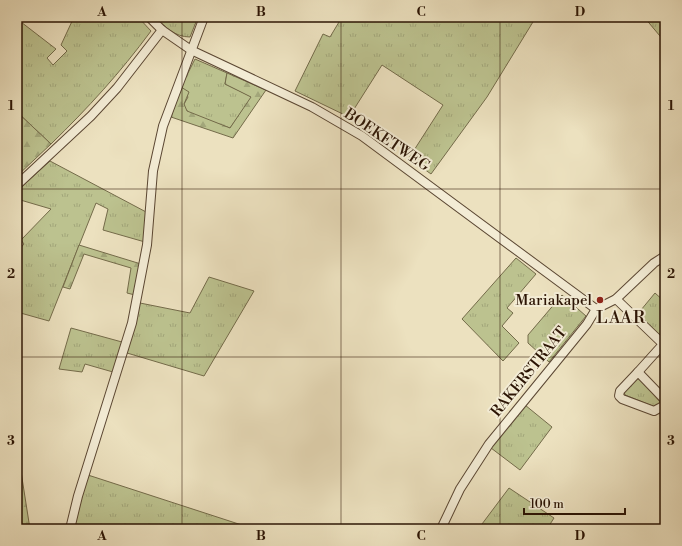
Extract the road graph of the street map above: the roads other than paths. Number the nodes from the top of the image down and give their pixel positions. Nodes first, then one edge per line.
1 (148, 17) edge
2 (204, 17) edge
3 (162, 30) junction
4 (191, 50) junction
5 (17, 186) edge
6 (665, 256) edge
7 (616, 299) junction
8 (596, 309) junction
9 (664, 343) edge
10 (638, 372) junction
11 (665, 400) edge
12 (665, 405) edge
13 (70, 529) edge
14 (441, 529) edge

1 - 3 street, BOEKETWEG
2 - 4 street
3 - 4 street, BOEKETWEG
3 - 5 street
4 - 8 street, BOEKETWEG
4 - 13 street
6 - 7 street
7 - 8 street
7 - 9 street
8 - 14 street, RAKERSTRAAT
9 - 10 street
10 - 11 street
10 - 12 street

